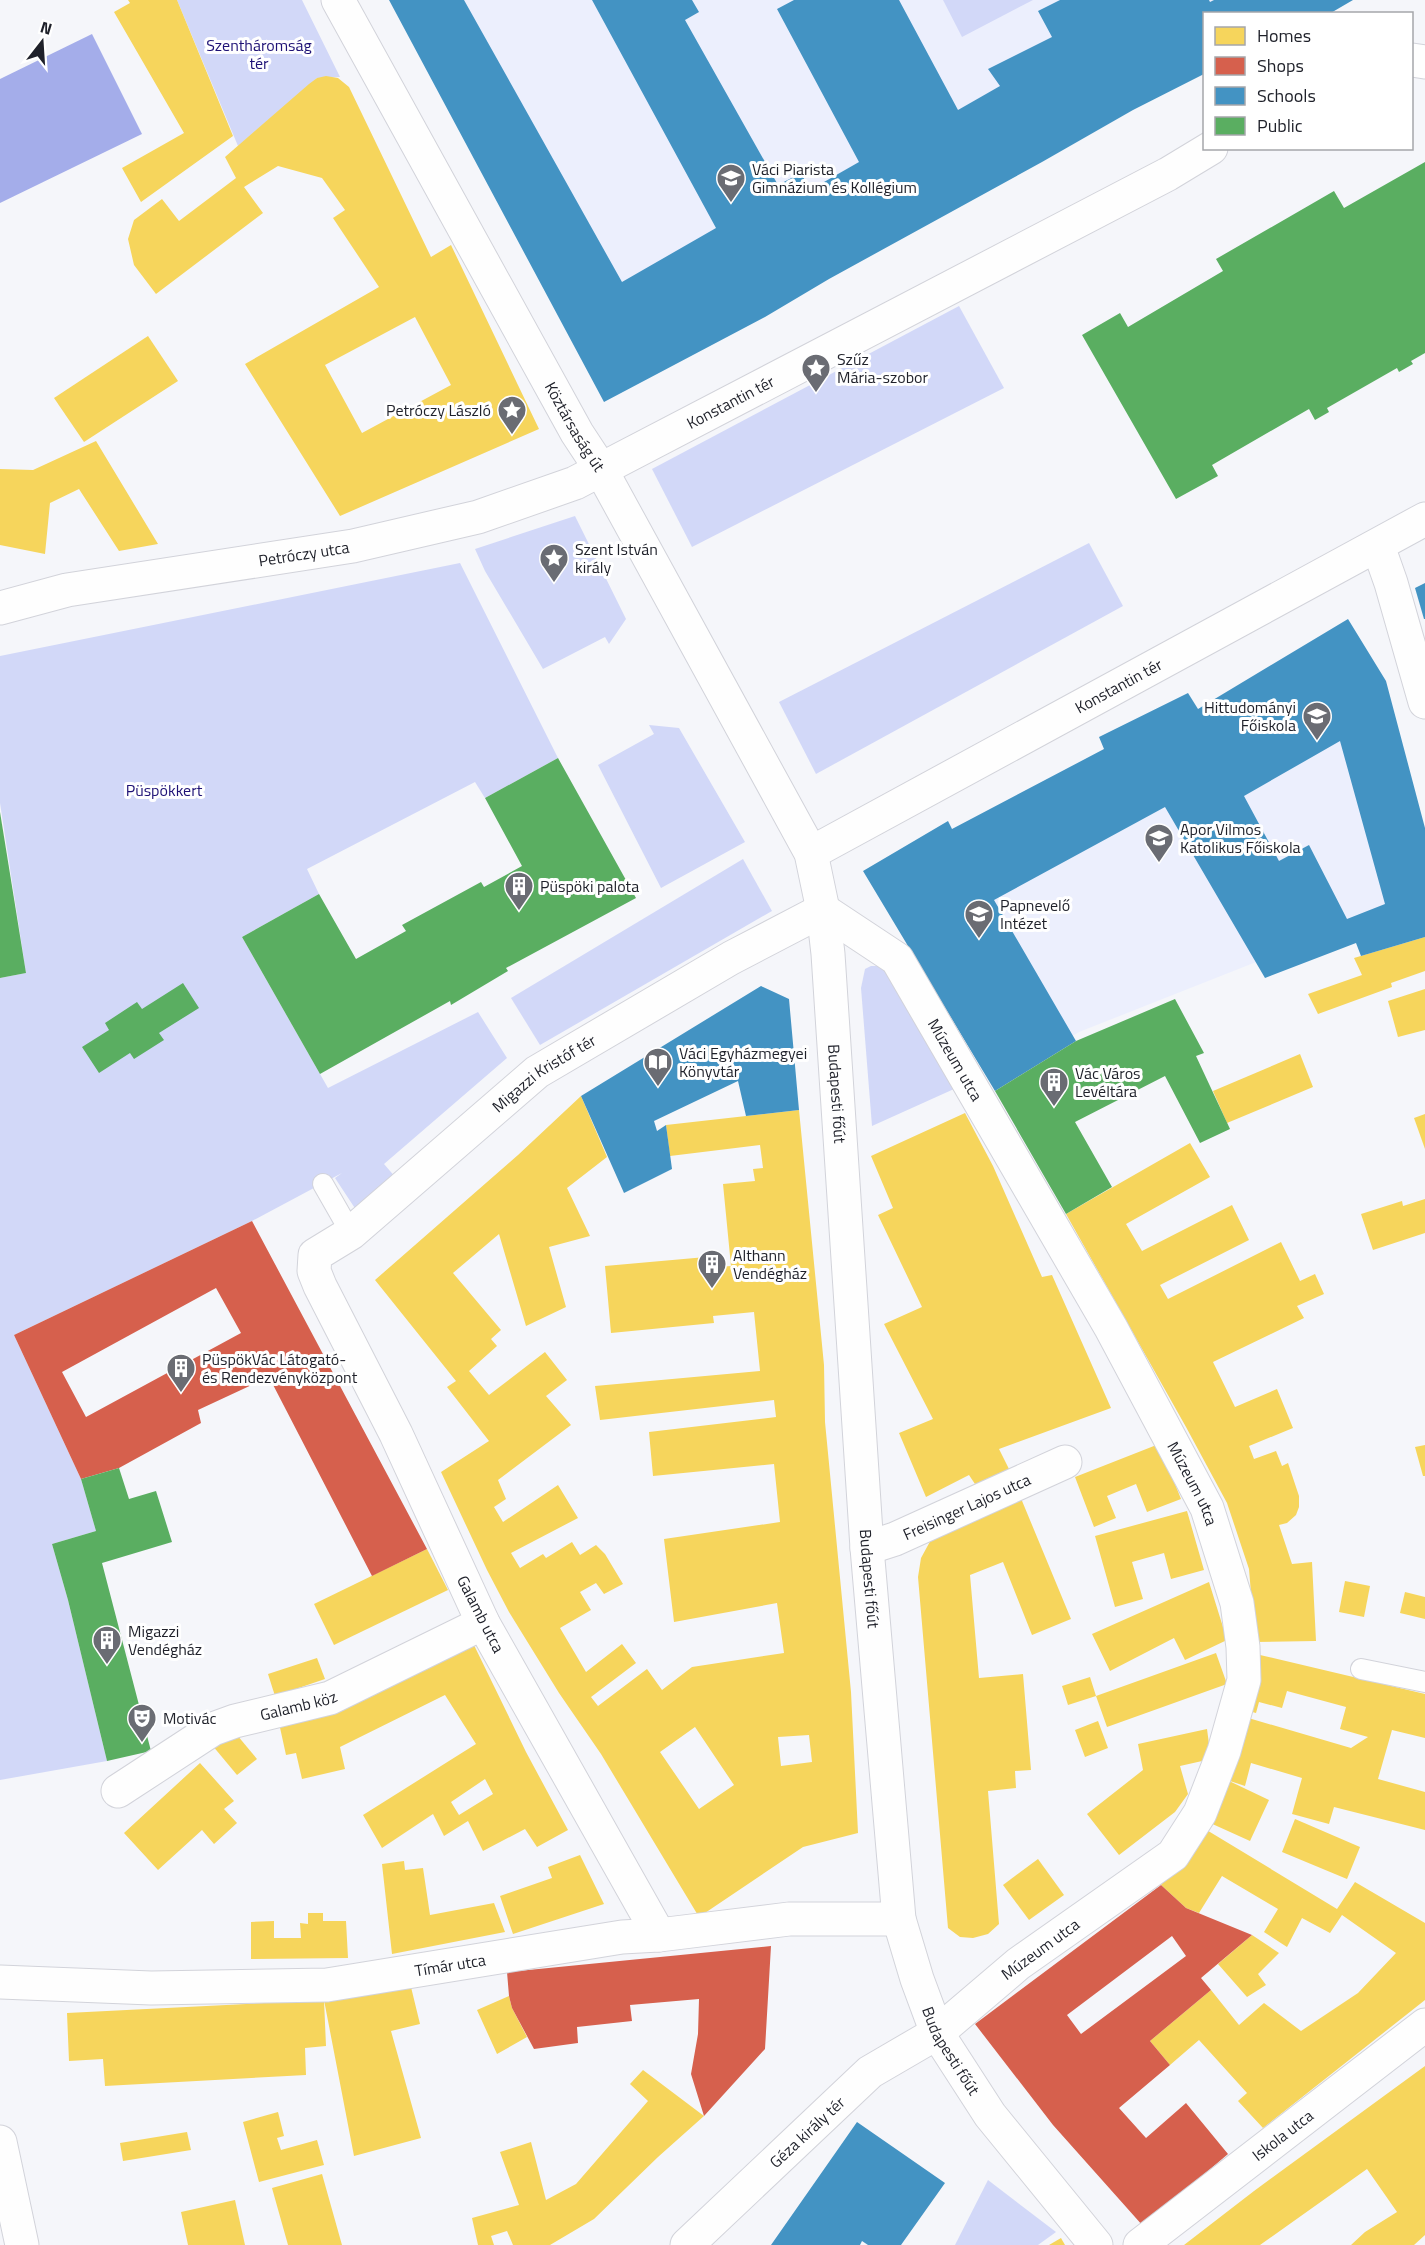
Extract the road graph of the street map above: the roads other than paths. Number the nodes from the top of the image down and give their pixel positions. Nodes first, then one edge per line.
1 (338, 0) edge
2 (1208, 150) edge
3 (600, 468) junction
4 (1425, 519) edge
5 (1378, 546) junction
6 (0, 608) edge
7 (1425, 702) edge
8 (811, 853) junction
9 (823, 910) junction
10 (323, 1184) dead end
11 (351, 1233) junction
12 (320, 1286) joint
13 (1065, 1462) dead end
14 (867, 1548) junction
15 (483, 1623) junction
16 (1361, 1669) dead end
17 (1425, 1682) edge
18 (118, 1791) dead end
19 (899, 1919) junction
20 (659, 1935) junction
21 (0, 1982) edge
22 (1425, 2025) edge
23 (937, 2033) junction
24 (0, 2142) edge
25 (22, 2245) edge
26 (687, 2245) edge
27 (1096, 2245) edge
28 (1140, 2245) edge

1 - 3 street, Köztársaság út
2 - 3 street, Konstantin tér
3 - 6 street, Petróczy utca
3 - 8 street, Köztársaság út
4 - 5 street, Konstantin tér
5 - 7 street
5 - 8 street, Konstantin tér
8 - 9 street, Budapesti főút
9 - 11 street, Migazzi Kristóf tér
9 - 14 street, Budapesti főút
9 - 23 street, Múzeum utca
10 - 11 lane
11 - 12 street, Migazzi Kristóf tér
12 - 15 street, Galamb utca
13 - 14 street, Freisinger Lajos utca
14 - 19 street, Budapesti főút
15 - 18 street, Galamb köz
15 - 20 street, Galamb utca
16 - 17 lane
19 - 20 street, Tímár utca
19 - 23 street, Budapesti főút
20 - 21 street, Tímár utca
22 - 28 street, Iskola utca
23 - 26 street, Géza király tér
23 - 27 street, Budapesti főút
24 - 25 street

